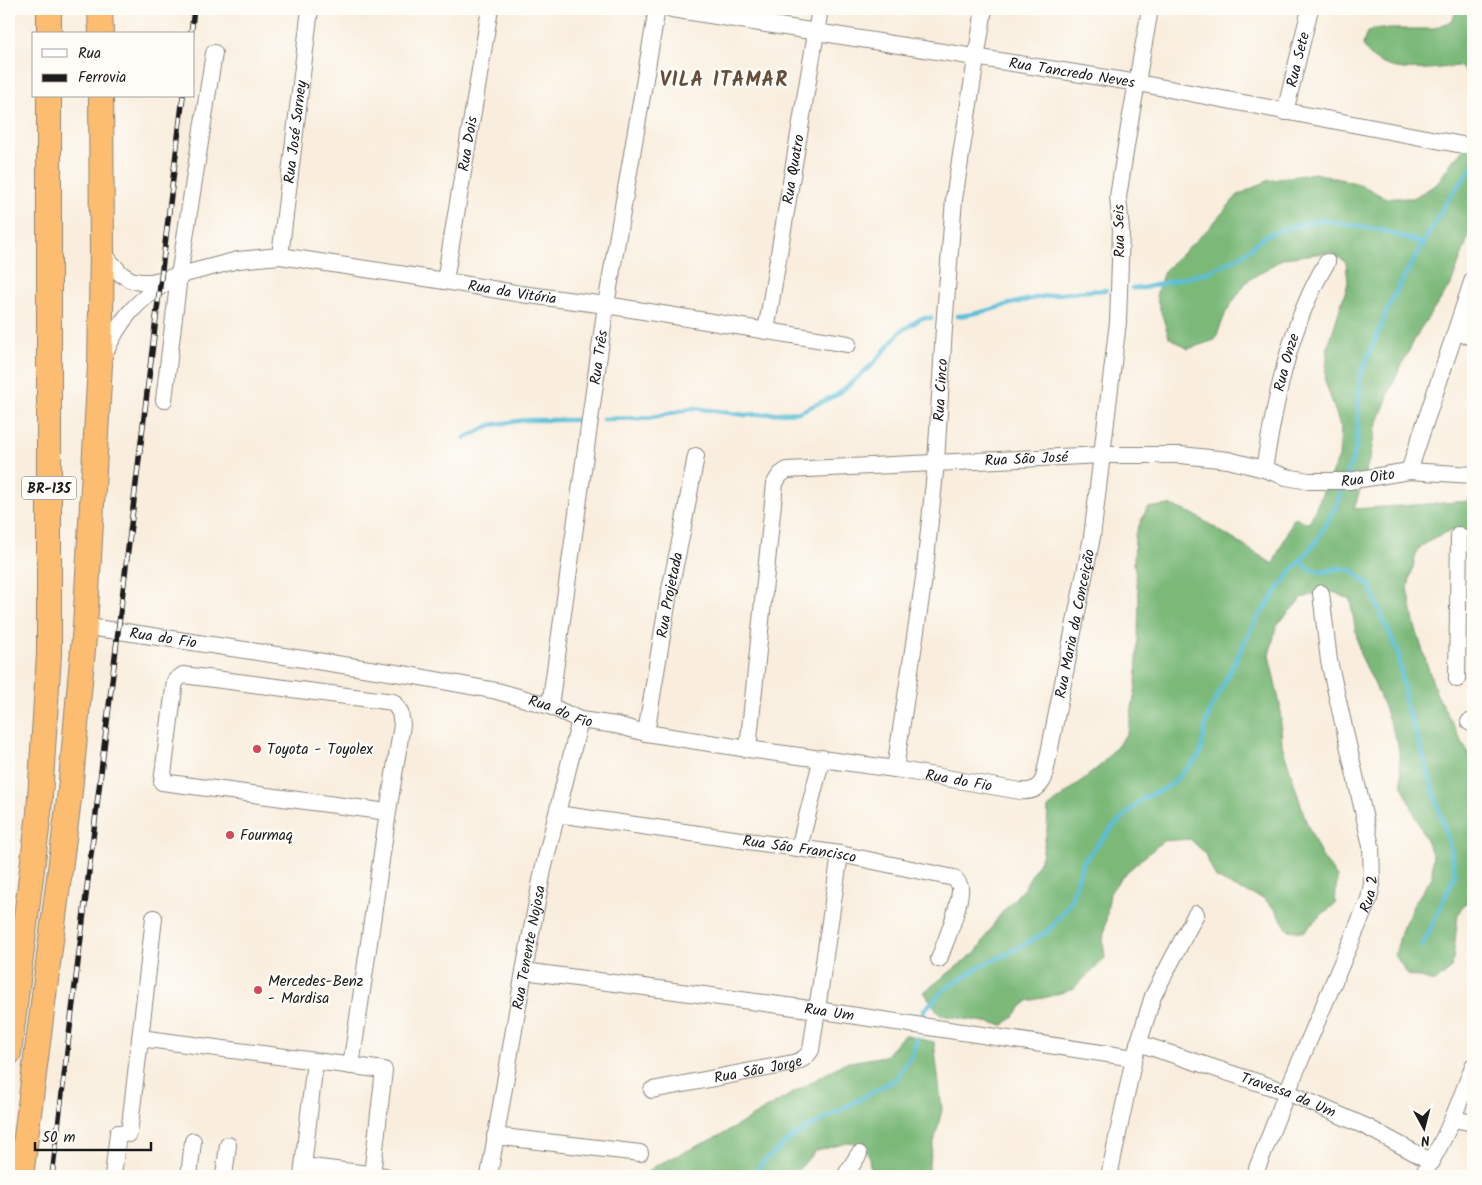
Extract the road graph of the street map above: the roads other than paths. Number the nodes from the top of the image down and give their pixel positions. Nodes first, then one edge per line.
1 (49, 9) edge
2 (100, 9) edge
3 (310, 9) edge
4 (490, 9) edge
5 (657, 9) edge
6 (672, 9) edge
7 (820, 9) edge
8 (984, 9) edge
9 (1150, 9) edge
10 (1310, 9) edge
11 (49, 32) edge
12 (100, 32) edge
13 (816, 32) junction
14 (214, 52) dead end
15 (976, 58) junction
16 (1138, 83) junction
17 (49, 98) edge
18 (101, 98) edge
19 (1285, 112) junction
20 (1472, 147) edge
21 (102, 252) junction
22 (280, 256) junction
23 (1327, 262) dead end
24 (178, 276) junction
25 (1473, 279) edge
26 (445, 281) junction
27 (606, 305) junction
28 (766, 331) junction
29 (1456, 332) junction
30 (1473, 338) edge
31 (848, 344) dead end
32 (100, 365) junction
33 (164, 400) dead end
34 (1102, 455) junction
35 (696, 456) dead end
36 (936, 463) junction
37 (1264, 469) junction
38 (1409, 471) junction
39 (1473, 475) edge
40 (1459, 535) dead end
41 (1321, 594) dead end
42 (85, 628) junction
43 (1466, 658) edge
44 (1457, 679) dead end
45 (550, 706) junction
46 (580, 720) junction
47 (646, 734) junction
48 (748, 750) junction
49 (822, 758) junction
50 (895, 769) junction
51 (1036, 790) joint
52 (388, 812) junction
53 (557, 814) junction
54 (800, 848) junction
55 (840, 854) junction
56 (1196, 914) dead end
57 (154, 918) dead end
58 (939, 959) dead end
59 (524, 971) junction
60 (817, 1010) junction
61 (140, 1038) junction
62 (1136, 1051) junction
63 (9, 1053) edge
64 (315, 1061) junction
65 (351, 1066) junction
66 (1473, 1066) edge
67 (652, 1090) dead end
68 (1287, 1092) junction
69 (1454, 1118) junction
70 (1473, 1123) edge
71 (495, 1136) junction
72 (193, 1141) dead end
73 (228, 1145) dead end
74 (640, 1153) dead end
75 (859, 1154) dead end
76 (1432, 1162) junction
77 (302, 1171) edge
78 (338, 1173) edge
79 (379, 1175) edge
80 (21, 1176) edge
81 (113, 1176) edge
82 (189, 1176) edge
83 (224, 1176) edge
84 (489, 1176) edge
85 (845, 1176) edge
86 (1109, 1176) edge
87 (1254, 1176) edge
88 (1422, 1176) edge

1 - 11 highway
2 - 12 highway
3 - 22 street, Rua José Sarney
4 - 26 street, Rua Dois
5 - 27 street, Rua Três
6 - 13 street, Rua Tancredo Neves
7 - 13 street, Rua Quatro
8 - 15 street, Rua Cinco
9 - 16 street, Rua Seis
10 - 19 street, Rua Sete
13 - 15 street, Rua Tancredo Neves
13 - 28 street, Rua Quatro
14 - 24 street
15 - 16 street, Rua Tancredo Neves
15 - 36 street, Rua Cinco
16 - 19 street, Rua Tancredo Neves
16 - 34 street, Rua Seis
17 - 63 highway, BR-135
18 - 21 highway, BR-135
19 - 20 street, Rua Tancredo Neves
21 - 24 street, Rua da Vitória
21 - 32 highway, BR-135
22 - 24 street, Rua da Vitória
22 - 26 street, Rua da Vitória
23 - 37 street, Rua Onze
24 - 32 street, Rua da Vitória
24 - 33 street
25 - 29 street
26 - 27 street, Rua da Vitória
27 - 28 street, Rua da Vitória
27 - 45 street, Rua Três
28 - 31 street, Rua da Vitória
29 - 30 street
29 - 38 street
32 - 42 highway, BR-135
34 - 36 street, Rua São José
34 - 37 street, Rua São José
34 - 51 street, Rua Maria da Conceição
35 - 47 street, Rua Projetada
36 - 48 street, Rua São José
36 - 50 street, Rua Cinco
37 - 38 street, Rua Oito
38 - 39 street, Rua Oito
40 - 43 street
41 - 68 street, Rua 2
42 - 45 street, Rua do Fio
42 - 80 highway, BR-135
43 - 44 street
45 - 46 street, Rua do Fio
46 - 47 street, Rua do Fio
46 - 53 street, Rua Tenente Nojosa
47 - 48 street, Rua do Fio
48 - 49 street, Rua do Fio
49 - 50 street, Rua do Fio
49 - 54 street
50 - 51 street, Rua do Fio
52 - 52 street
52 - 65 street
53 - 54 street, Rua São Francisco
53 - 59 street, Rua Tenente Nojosa
54 - 55 street, Rua São Francisco
55 - 58 street, Rua São Francisco
55 - 60 street, Rua São Jorge
56 - 62 street
57 - 61 street
59 - 60 street, Rua Um
59 - 71 street, Rua Tenente Nojosa
60 - 62 street, Rua Um
60 - 67 street, Rua São Jorge
61 - 64 street
61 - 81 street
62 - 68 street, Travessa da Um
62 - 86 street
64 - 65 street
64 - 77 street
65 - 79 street
66 - 69 street
68 - 76 street, Travessa da Um
68 - 87 street, Rua 2
69 - 70 street
69 - 76 street
71 - 74 street
71 - 84 street, Rua Tenente Nojosa
72 - 82 street
73 - 83 street
75 - 85 street
76 - 88 street
77 - 78 street
78 - 79 street

